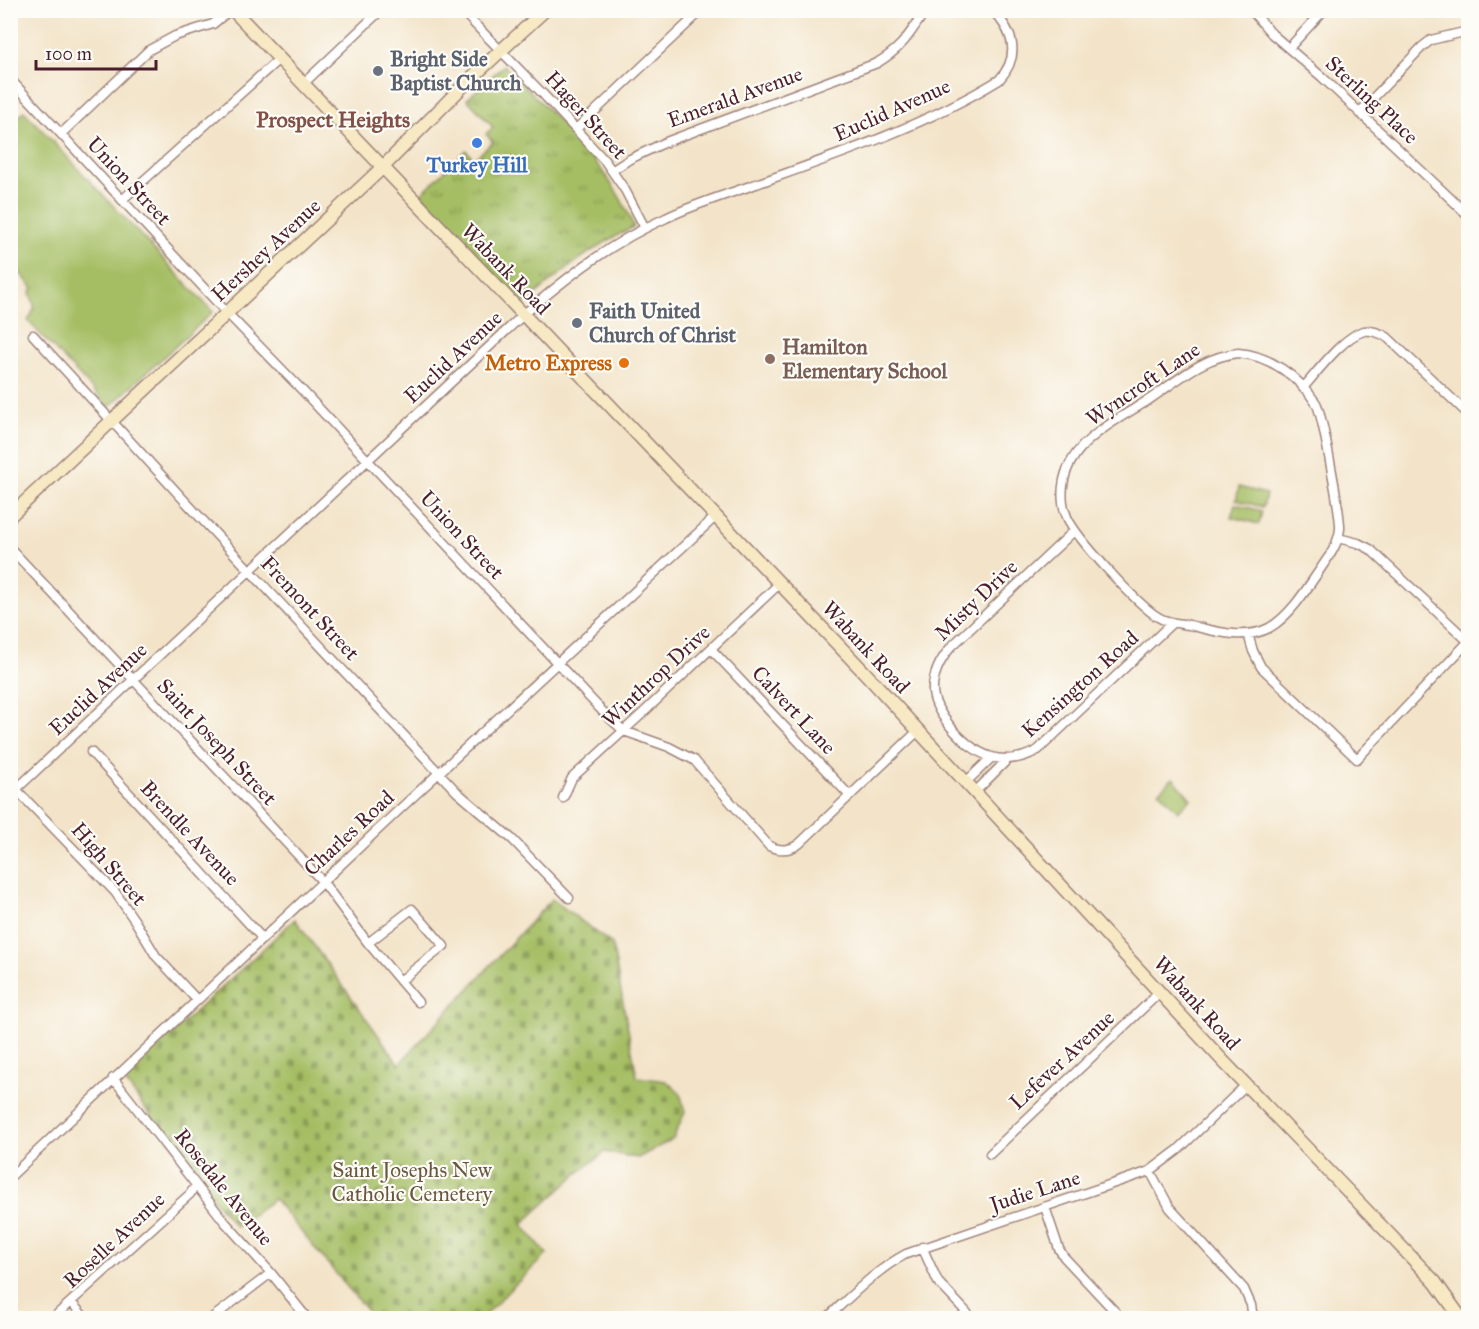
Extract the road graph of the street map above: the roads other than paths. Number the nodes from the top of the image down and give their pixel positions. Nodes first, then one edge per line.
1 (232, 10) edge
2 (381, 10) edge
3 (461, 10) edge
4 (545, 10) edge
5 (702, 10) edge
6 (926, 10) edge
7 (992, 10) edge
8 (1251, 10) edge
9 (1324, 10) edge
10 (1468, 31) edge
11 (1289, 48) junction
12 (501, 51) junction
13 (279, 59) junction
14 (10, 79) edge
15 (303, 84) junction
16 (1359, 112) junction
17 (576, 129) junction
18 (61, 134) junction
19 (382, 168) junction
20 (613, 170) junction
21 (123, 200) junction
22 (1468, 215) edge
23 (645, 228) junction
24 (227, 313) junction
25 (523, 315) junction
26 (33, 334) dead end
27 (1303, 388) junction
28 (1468, 414) edge
29 (111, 421) junction
30 (368, 461) junction
31 (10, 516) edge
32 (714, 518) junction
33 (1074, 531) junction
34 (1338, 538) junction
35 (10, 548) edge
36 (251, 571) junction
37 (779, 584) junction
38 (1172, 623) junction
39 (1248, 634) junction
40 (1468, 641) edge
41 (711, 649) junction
42 (558, 664) junction
43 (134, 680) junction
44 (918, 730) junction
45 (624, 731) junction
46 (91, 752) dead end
47 (991, 758) junction
48 (1007, 760) junction
49 (440, 774) junction
50 (966, 782) junction
51 (13, 789) edge
52 (975, 792) junction
53 (850, 796) junction
54 (563, 798) dead end
55 (323, 882) junction
56 (569, 898) dead end
57 (263, 939) junction
58 (368, 943) junction
59 (400, 981) junction
60 (1160, 992) junction
61 (197, 1000) junction
62 (418, 1002) dead end
63 (114, 1078) junction
64 (1246, 1085) junction
65 (990, 1154) dead end
66 (1150, 1171) junction
67 (10, 1176) edge
68 (196, 1185) junction
69 (1045, 1207) junction
70 (922, 1247) junction
71 (271, 1273) junction
72 (72, 1302) junction
73 (53, 1318) edge
74 (85, 1318) edge
75 (212, 1318) edge
76 (307, 1318) edge
77 (827, 1318) edge
78 (972, 1318) edge
79 (1121, 1318) edge
80 (1253, 1318) edge
81 (1461, 1318) edge

1 - 13 street, Wabank Road
1 - 18 street
2 - 15 street
3 - 12 street, Hager Street
4 - 12 street, Hershey Avenue
5 - 17 street
6 - 20 street, Emerald Avenue
7 - 23 street, Euclid Avenue
8 - 11 street, Sterling Place
9 - 11 street
10 - 16 street
11 - 16 street, Sterling Place
12 - 17 street, Hager Street
12 - 19 street, Hershey Avenue
13 - 15 street, Wabank Road
13 - 21 street
14 - 18 street, Union Street
15 - 19 street, Wabank Road
16 - 22 street, Sterling Place
17 - 20 street, Hager Street
18 - 21 street, Union Street
19 - 24 street, Hershey Avenue
19 - 25 street, Wabank Road
20 - 23 street, Hager Street
21 - 24 street, Union Street
23 - 25 street, Euclid Avenue
24 - 29 street, Hershey Avenue
24 - 30 street, Union Street
25 - 30 street, Euclid Avenue
25 - 32 street, Wabank Road
26 - 29 street, Fremont Street
27 - 28 street
27 - 33 street, Wyncroft Lane
27 - 34 street, Wyncroft Lane
29 - 31 street, Hershey Avenue
29 - 36 street, Fremont Street
30 - 36 street, Euclid Avenue
30 - 42 street, Union Street
32 - 37 street, Wabank Road
32 - 42 street, Charles Road
33 - 38 street, Wyncroft Lane
33 - 47 street, Misty Drive
34 - 39 street, Wyncroft Lane
34 - 40 street
35 - 43 street, Saint Joseph Street
36 - 43 street, Euclid Avenue
36 - 49 street, Fremont Street
37 - 41 street, Winthrop Drive
37 - 44 street, Wabank Road
38 - 39 street, Wyncroft Lane
38 - 48 street, Kensington Road
39 - 40 street
41 - 45 street, Winthrop Drive
41 - 53 street, Calvert Lane
42 - 45 street, Union Street
42 - 49 street, Charles Road
43 - 51 street, Euclid Avenue
43 - 55 street, Saint Joseph Street
44 - 50 street, Wabank Road
44 - 53 street, Union Street
45 - 53 street, Union Street
45 - 54 street, Winthrop Drive
46 - 57 street, Brendle Avenue
47 - 48 street, Kensington Road
47 - 50 street
48 - 52 street, Kensington Road
49 - 55 street, Charles Road
49 - 56 street, Fremont Street
50 - 52 street, Wabank Road
51 - 61 street, High Street
52 - 60 street, Wabank Road
55 - 57 street, Charles Road
55 - 58 street, Saint Joseph Street
57 - 61 street, Charles Road
58 - 59 street, Saint Joseph Street
58 - 59 street
59 - 62 street, Saint Joseph Street
60 - 64 street, Wabank Road
60 - 65 street, Lefever Avenue
61 - 63 street, Charles Road
63 - 67 street, Charles Road
63 - 68 street, Rosedale Avenue
64 - 66 street, Judie Lane
64 - 81 street, Wabank Road
66 - 69 street, Judie Lane
66 - 80 street
68 - 71 street, Rosedale Avenue
68 - 72 street, Roselle Avenue
69 - 70 street, Judie Lane
69 - 79 street
70 - 77 street, Judie Lane
70 - 78 street
71 - 75 street
71 - 76 street, Rosedale Avenue
72 - 73 street, Roselle Avenue
72 - 74 street

